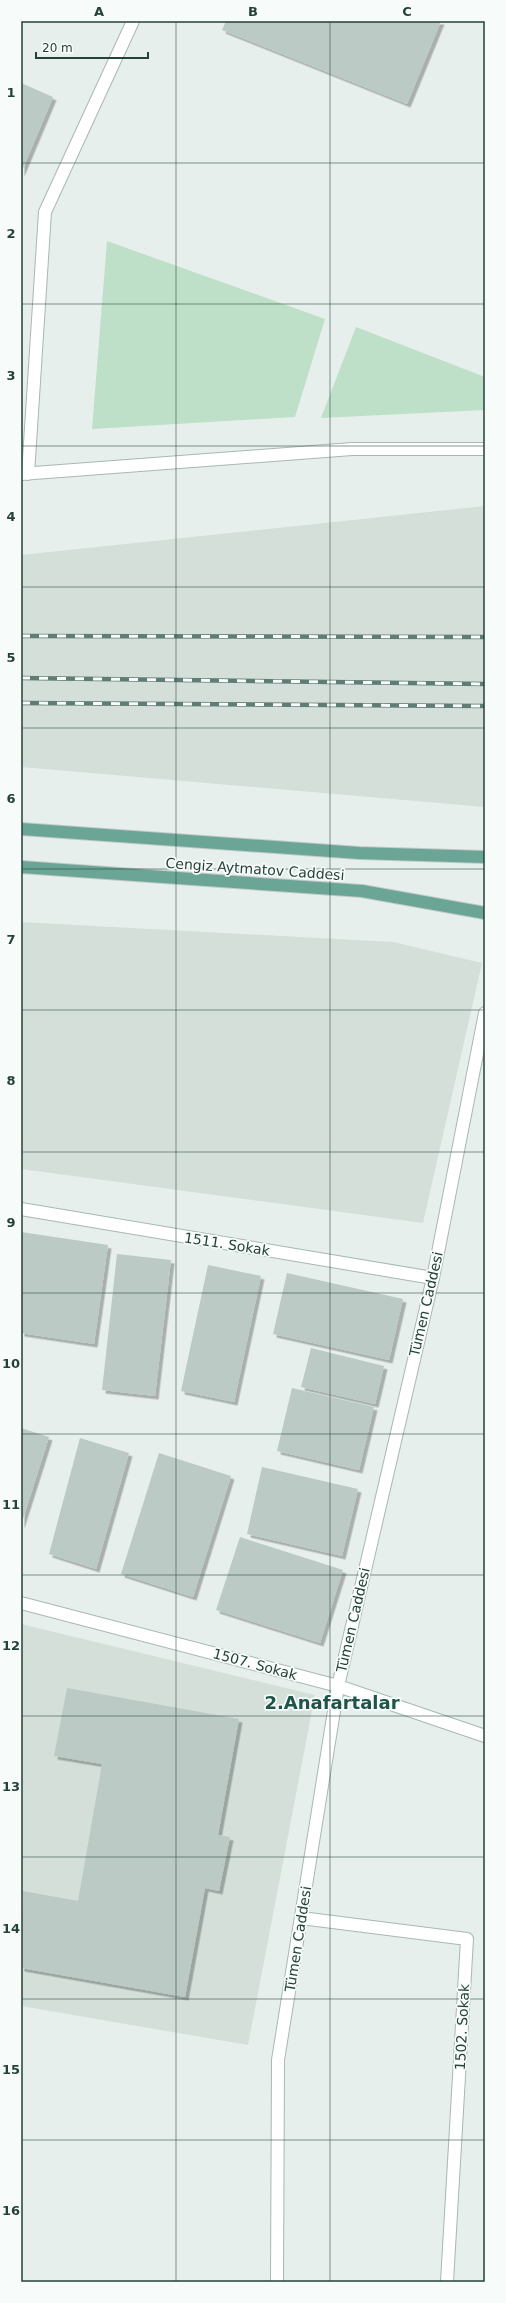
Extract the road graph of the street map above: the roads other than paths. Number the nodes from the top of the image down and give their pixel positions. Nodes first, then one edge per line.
1 (133, 21) edge
2 (485, 449) edge
3 (25, 474) edge
4 (21, 829) edge
5 (485, 857) edge
6 (21, 867) edge
7 (485, 913) edge
8 (485, 1013) edge
9 (21, 1209) edge
10 (433, 1278) junction
11 (21, 1603) edge
12 (338, 1686) junction
13 (485, 1736) edge
14 (301, 1918) junction
15 (277, 2282) edge
16 (447, 2282) edge

1 - 3 street
2 - 3 street
4 - 5 main road, Cengiz Aytmatov Caddesi
6 - 7 main road, Cengiz Aytmatov Caddesi
8 - 10 street, Tümen Caddesi
9 - 10 street, 1511. Sokak
10 - 12 street, Tümen Caddesi
11 - 12 street, 1507. Sokak
12 - 13 street, 1507. Sokak
12 - 14 street, Tümen Caddesi
14 - 15 street, Tümen Caddesi
14 - 16 street, 1502. Sokak

